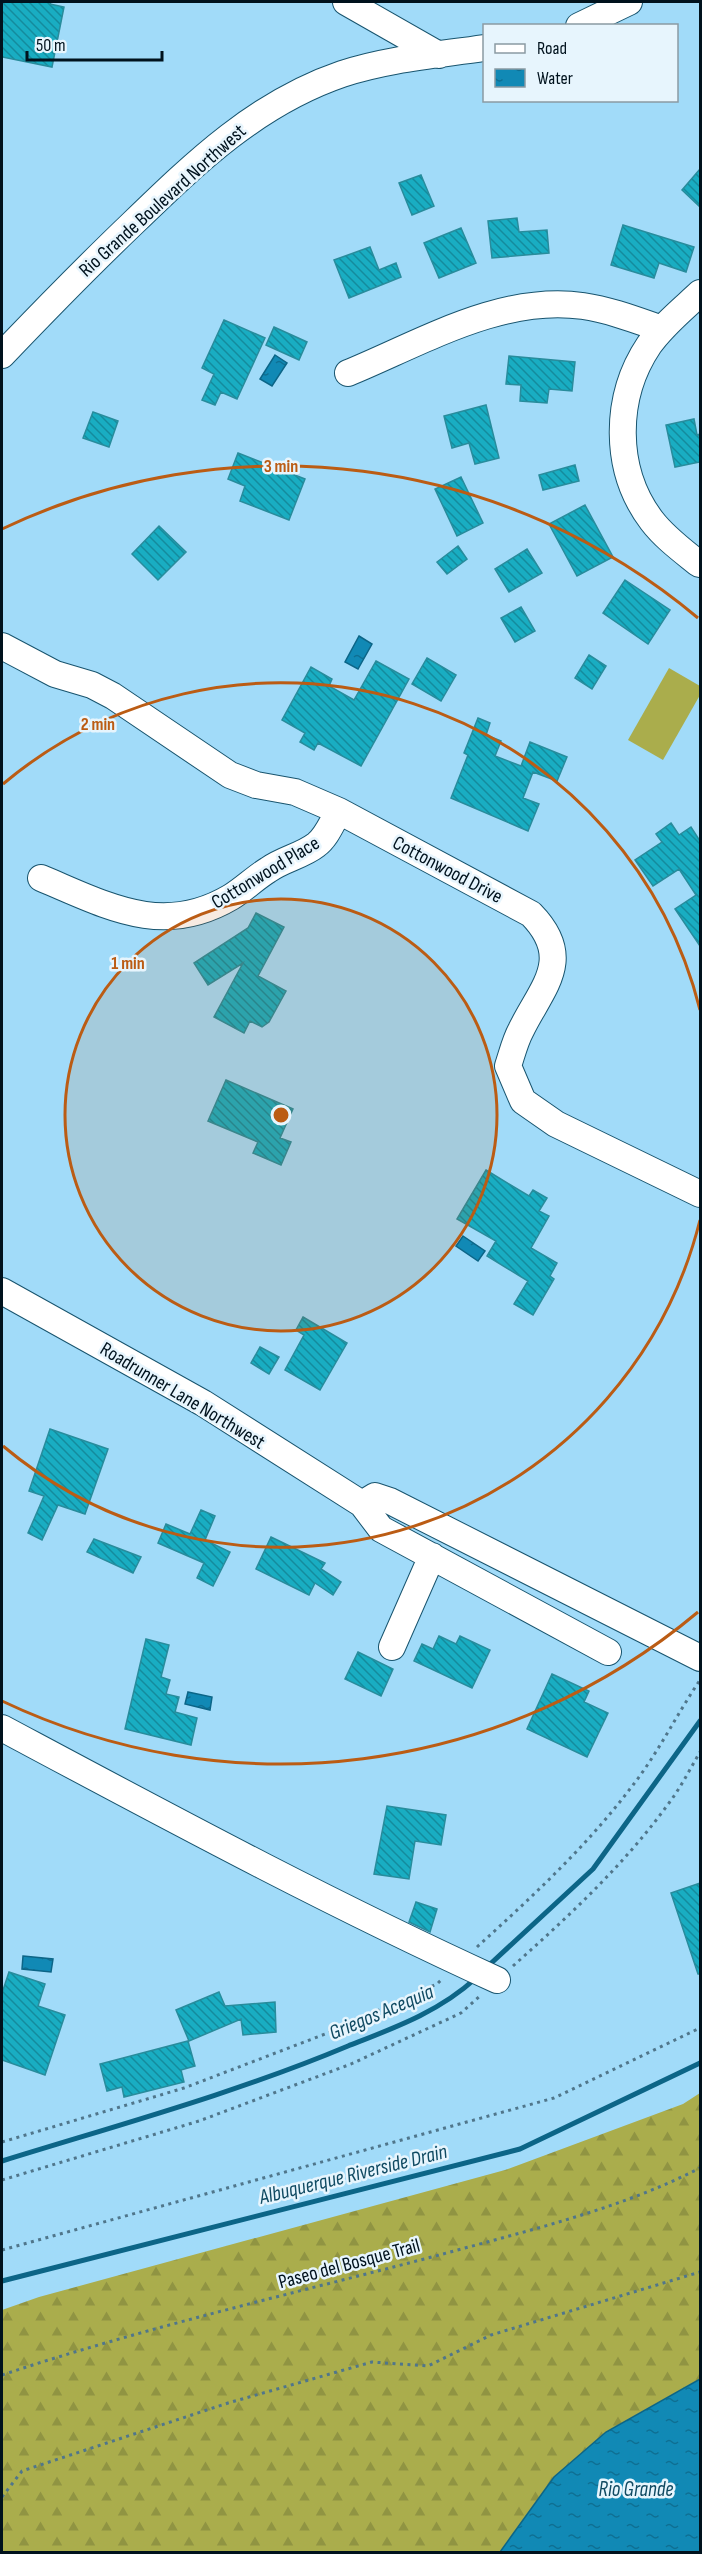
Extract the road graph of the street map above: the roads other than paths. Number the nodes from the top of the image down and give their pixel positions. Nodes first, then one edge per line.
1 (346, 2) edge
2 (629, 2) edge
3 (583, 24) edge
4 (483, 48) edge
5 (439, 55) junction
6 (700, 293) edge
7 (662, 329) junction
8 (2, 355) edge
9 (348, 373) dead end
10 (699, 564) edge
11 (2, 646) edge
12 (339, 811) junction
13 (41, 878) dead end
14 (700, 1194) edge
15 (2, 1291) edge
16 (362, 1504) junction
17 (432, 1556) junction
18 (392, 1647) dead end
19 (608, 1652) dead end
20 (700, 1658) edge
21 (2, 1728) edge
22 (494, 1979) road end

1 - 5 street
2 - 3 street
4 - 5 street, Rio Grande Boulevard Northwest
5 - 8 street, Rio Grande Boulevard Northwest
6 - 7 street
7 - 9 street
7 - 10 street
11 - 12 street, Cottonwood Drive
12 - 13 street, Cottonwood Place
12 - 14 street, Cottonwood Drive
15 - 16 street, Roadrunner Lane Northwest
16 - 17 street
16 - 20 street
17 - 18 street
17 - 19 street
21 - 22 street

